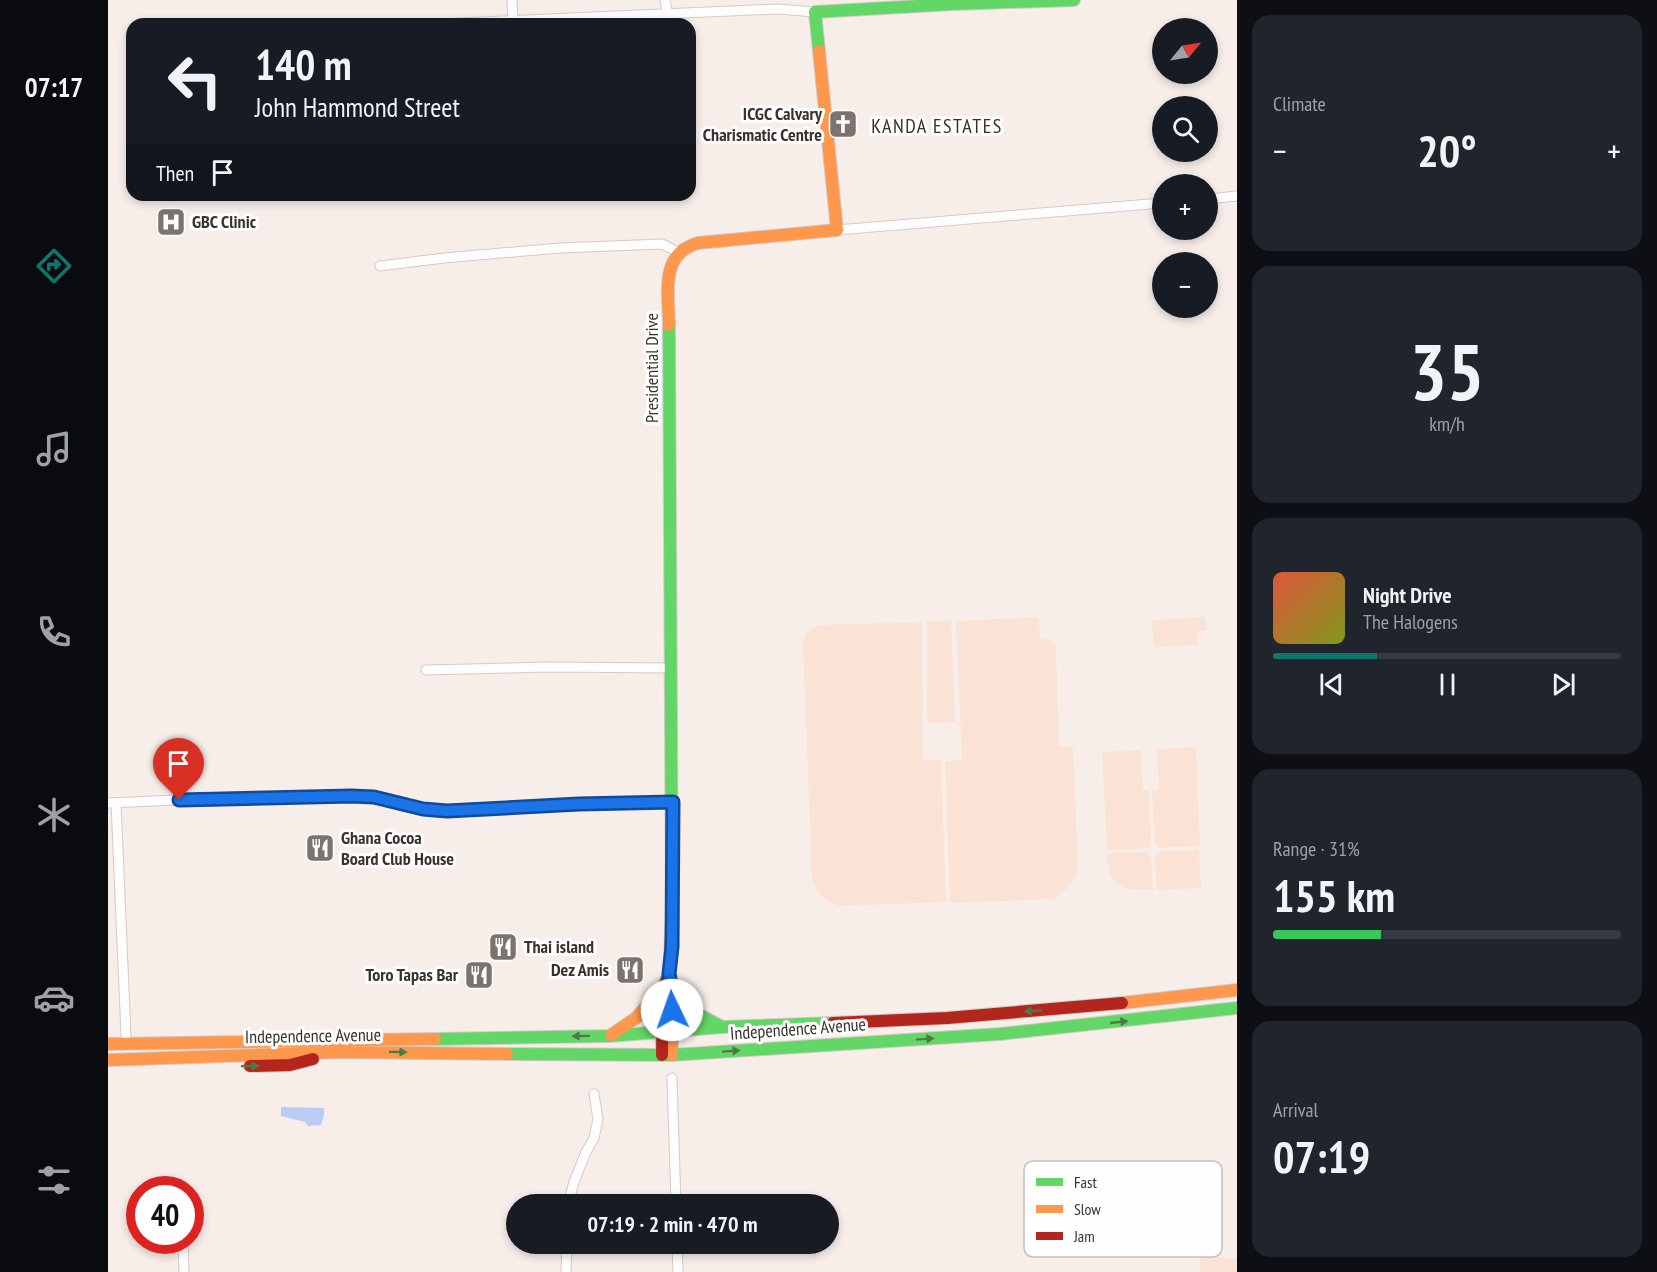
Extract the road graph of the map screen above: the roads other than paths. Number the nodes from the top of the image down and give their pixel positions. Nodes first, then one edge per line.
1 (512, 0) edge
2 (665, 0) edge
3 (783, 0) edge
4 (1074, 0) edge
5 (955, 2) edge
6 (778, 9) junction
7 (814, 12) junction
8 (668, 16) junction
9 (513, 18) edge
10 (606, 18) edge
11 (1237, 196) edge
12 (1218, 198) edge
13 (1152, 204) edge
14 (837, 230) junction
15 (678, 252) junction
16 (380, 266) dead end
17 (671, 668) junction
18 (426, 670) dead end
19 (673, 802) junction
20 (112, 803) edge
21 (667, 988) junction
22 (1237, 990) edge
23 (1237, 1008) edge
24 (723, 1027) junction
25 (666, 1032) junction
26 (108, 1035) edge
27 (126, 1035) junction
28 (609, 1036) junction
29 (108, 1044) edge
30 (339, 1045) junction
31 (667, 1055) junction
32 (108, 1060) edge
33 (108, 1068) edge
34 (672, 1078) dead end
35 (594, 1094) dead end
36 (570, 1194) edge
37 (676, 1194) edge
38 (183, 1254) edge
39 (567, 1254) edge
40 (677, 1254) edge
41 (184, 1272) edge
42 (566, 1272) edge
43 (678, 1272) edge

1 - 9 street
2 - 8 street
3 - 6 street
4 - 5 main road
5 - 7 main road
6 - 7 street
6 - 8 street
7 - 14 main road
8 - 10 street
11 - 12 street
13 - 14 street
14 - 15 main road
15 - 16 street
15 - 17 main road, Presidential Drive
17 - 18 street
17 - 19 main road, Presidential Drive
19 - 20 street
19 - 21 main road, Presidential Drive
20 - 27 street
21 - 24 main road
21 - 25 main road, Presidential Drive
21 - 28 main road
22 -> 24 main road, Independence Avenue
31 -> 23 main road, Independence Avenue
24 - 25 main road, Independence Avenue
25 - 28 main road, Independence Avenue
25 - 31 main road, Presidential Drive
26 - 27 main road
27 - 30 main road
28 -> 30 main road, Independence Avenue
29 - 30 main road, Independence Avenue
30 -> 31 main road, Independence Avenue
30 - 32 main road, Independence Avenue
33 -> 30 main road
34 - 37 street
35 - 36 street
38 - 41 street
39 - 42 street
40 - 43 street

